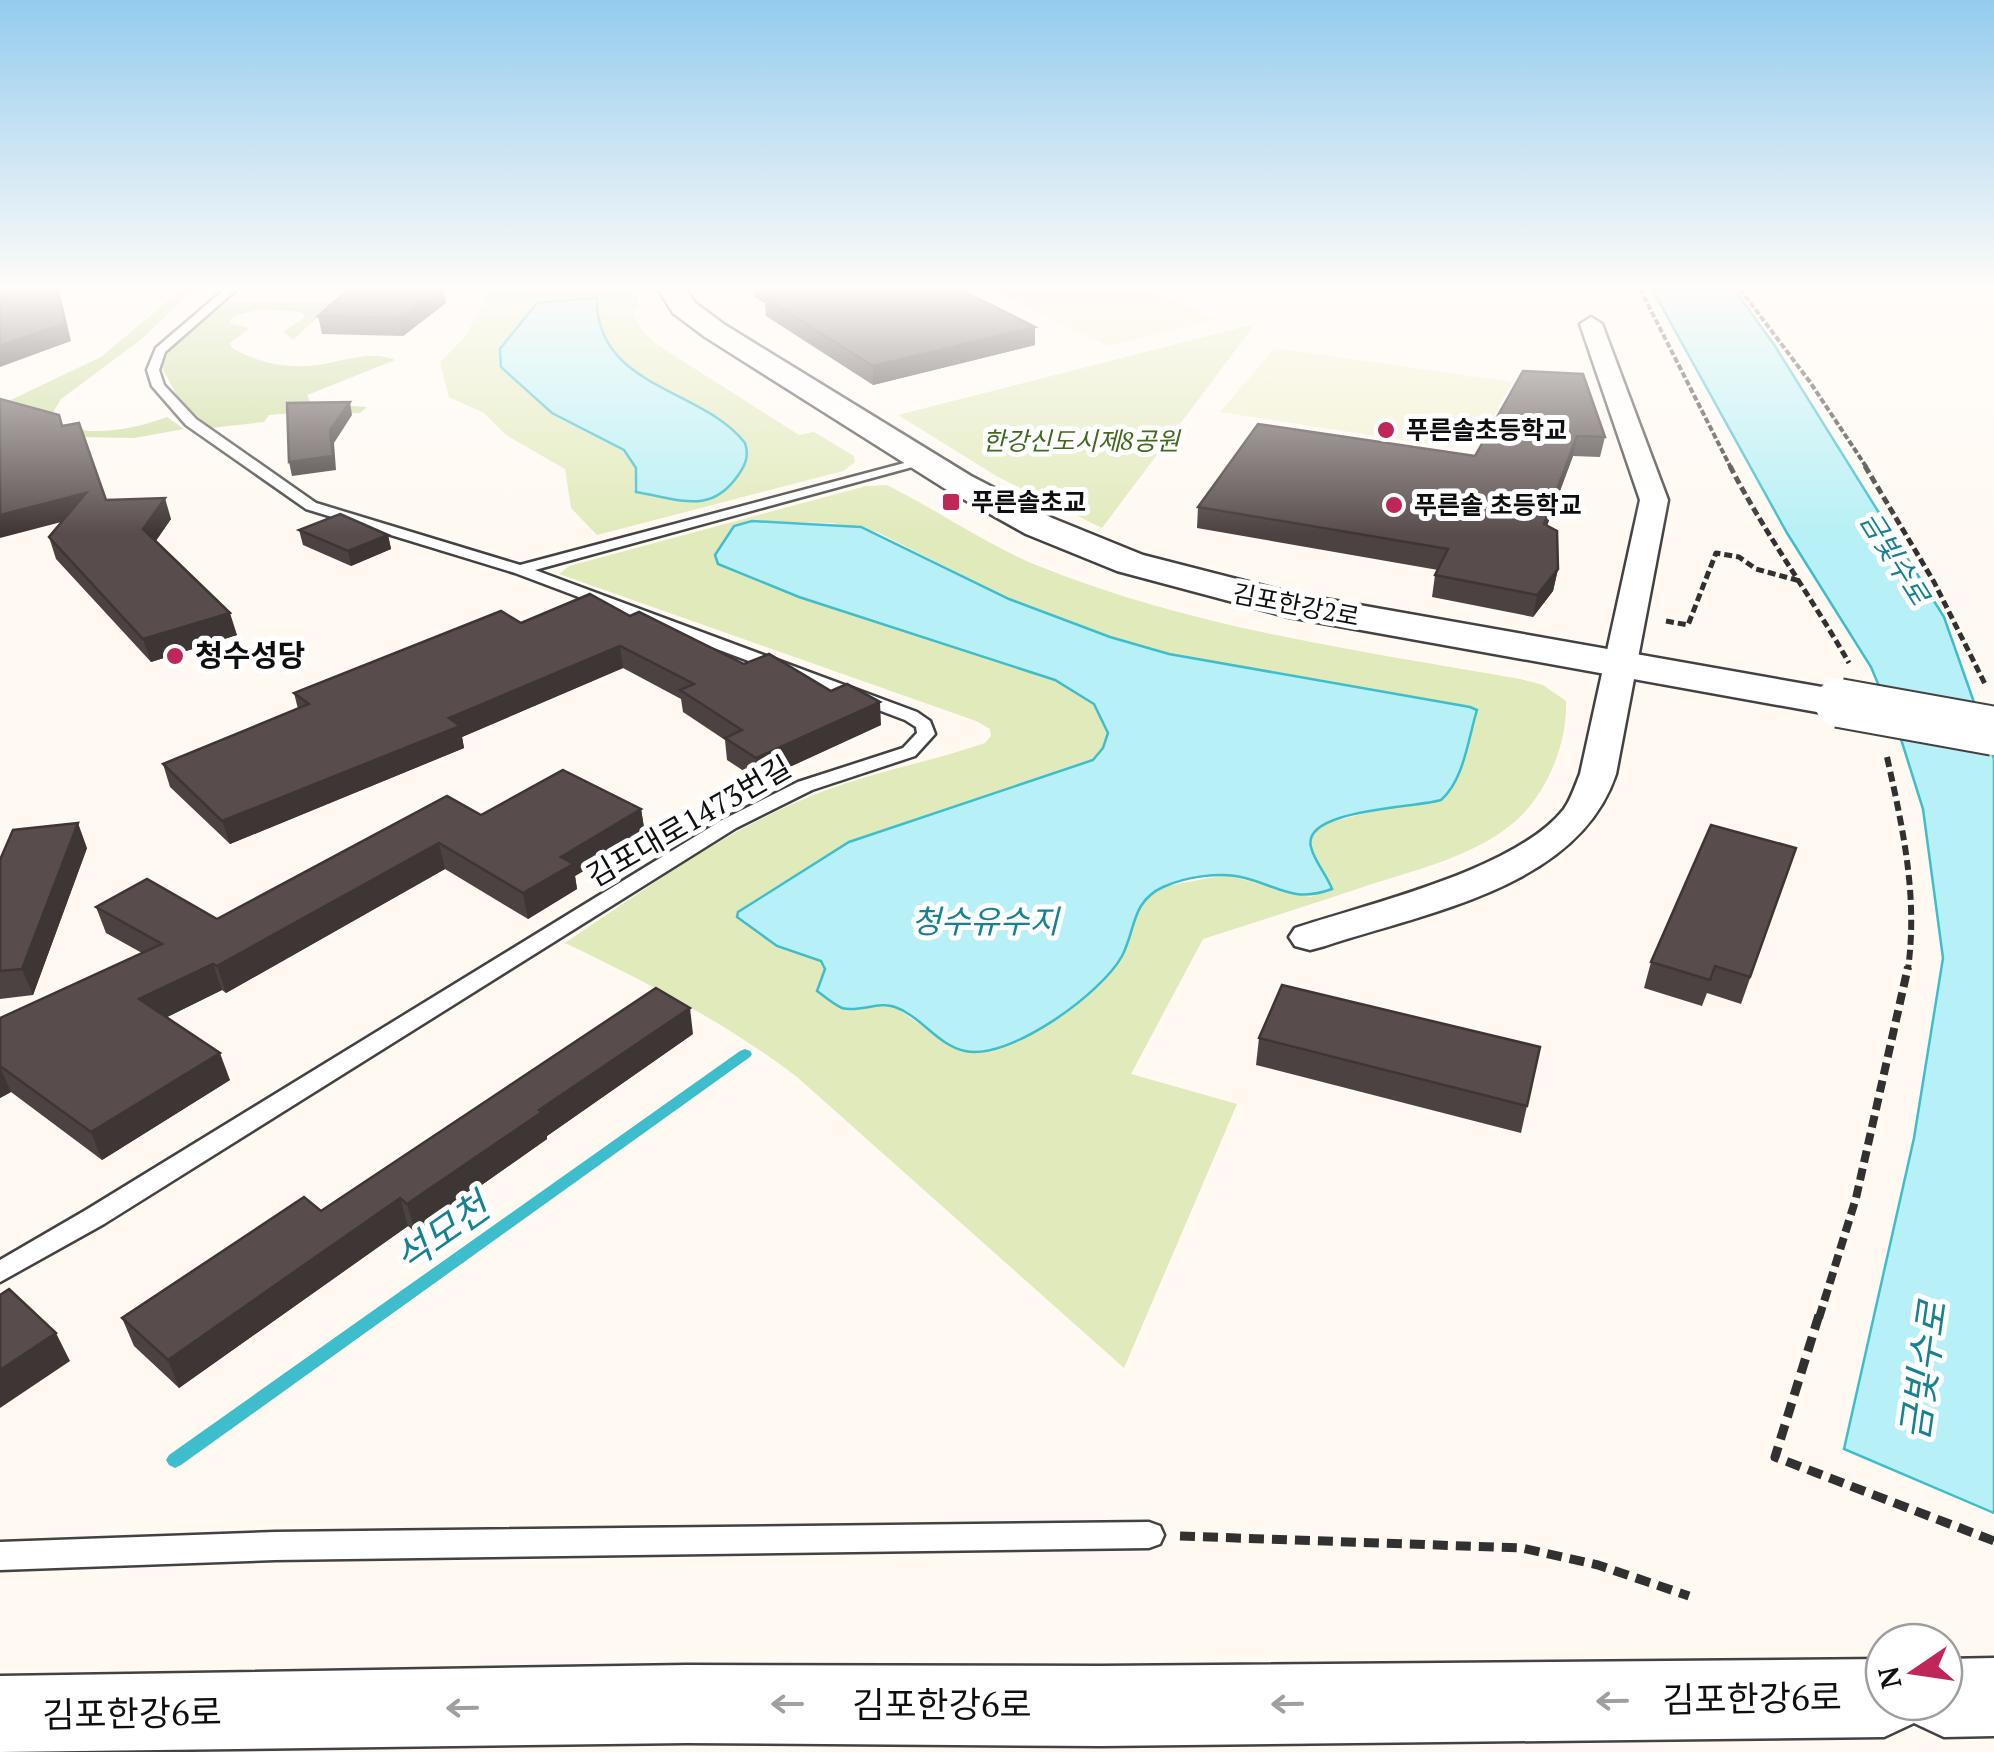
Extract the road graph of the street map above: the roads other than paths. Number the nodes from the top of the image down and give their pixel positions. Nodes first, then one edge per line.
1 (153, 371) edge
2 (779, 371) edge
3 (1608, 371) edge
4 (922, 460) junction
5 (520, 570) junction
6 (1620, 664) junction
7 (1992, 712) edge
8 (1310, 936) dead end
9 (0, 1272) edge
10 (1149, 1536) road end
11 (0, 1556) edge
12 (1994, 1697) edge
13 (1864, 1698) edge
14 (1964, 1698) edge
15 (0, 1716) edge

1 - 5 lane, 김포대로1473번길
2 - 4 street, 김포한강2로
3 - 6 street
4 - 5 lane
4 - 6 street, 김포한강2로
5 - 9 lane, 김포대로1473번길
6 - 7 street, 김포한강2로, bridge
6 - 8 street
10 - 11 lane
12 - 14 street
13 -> 15 street, 김포한강6로

